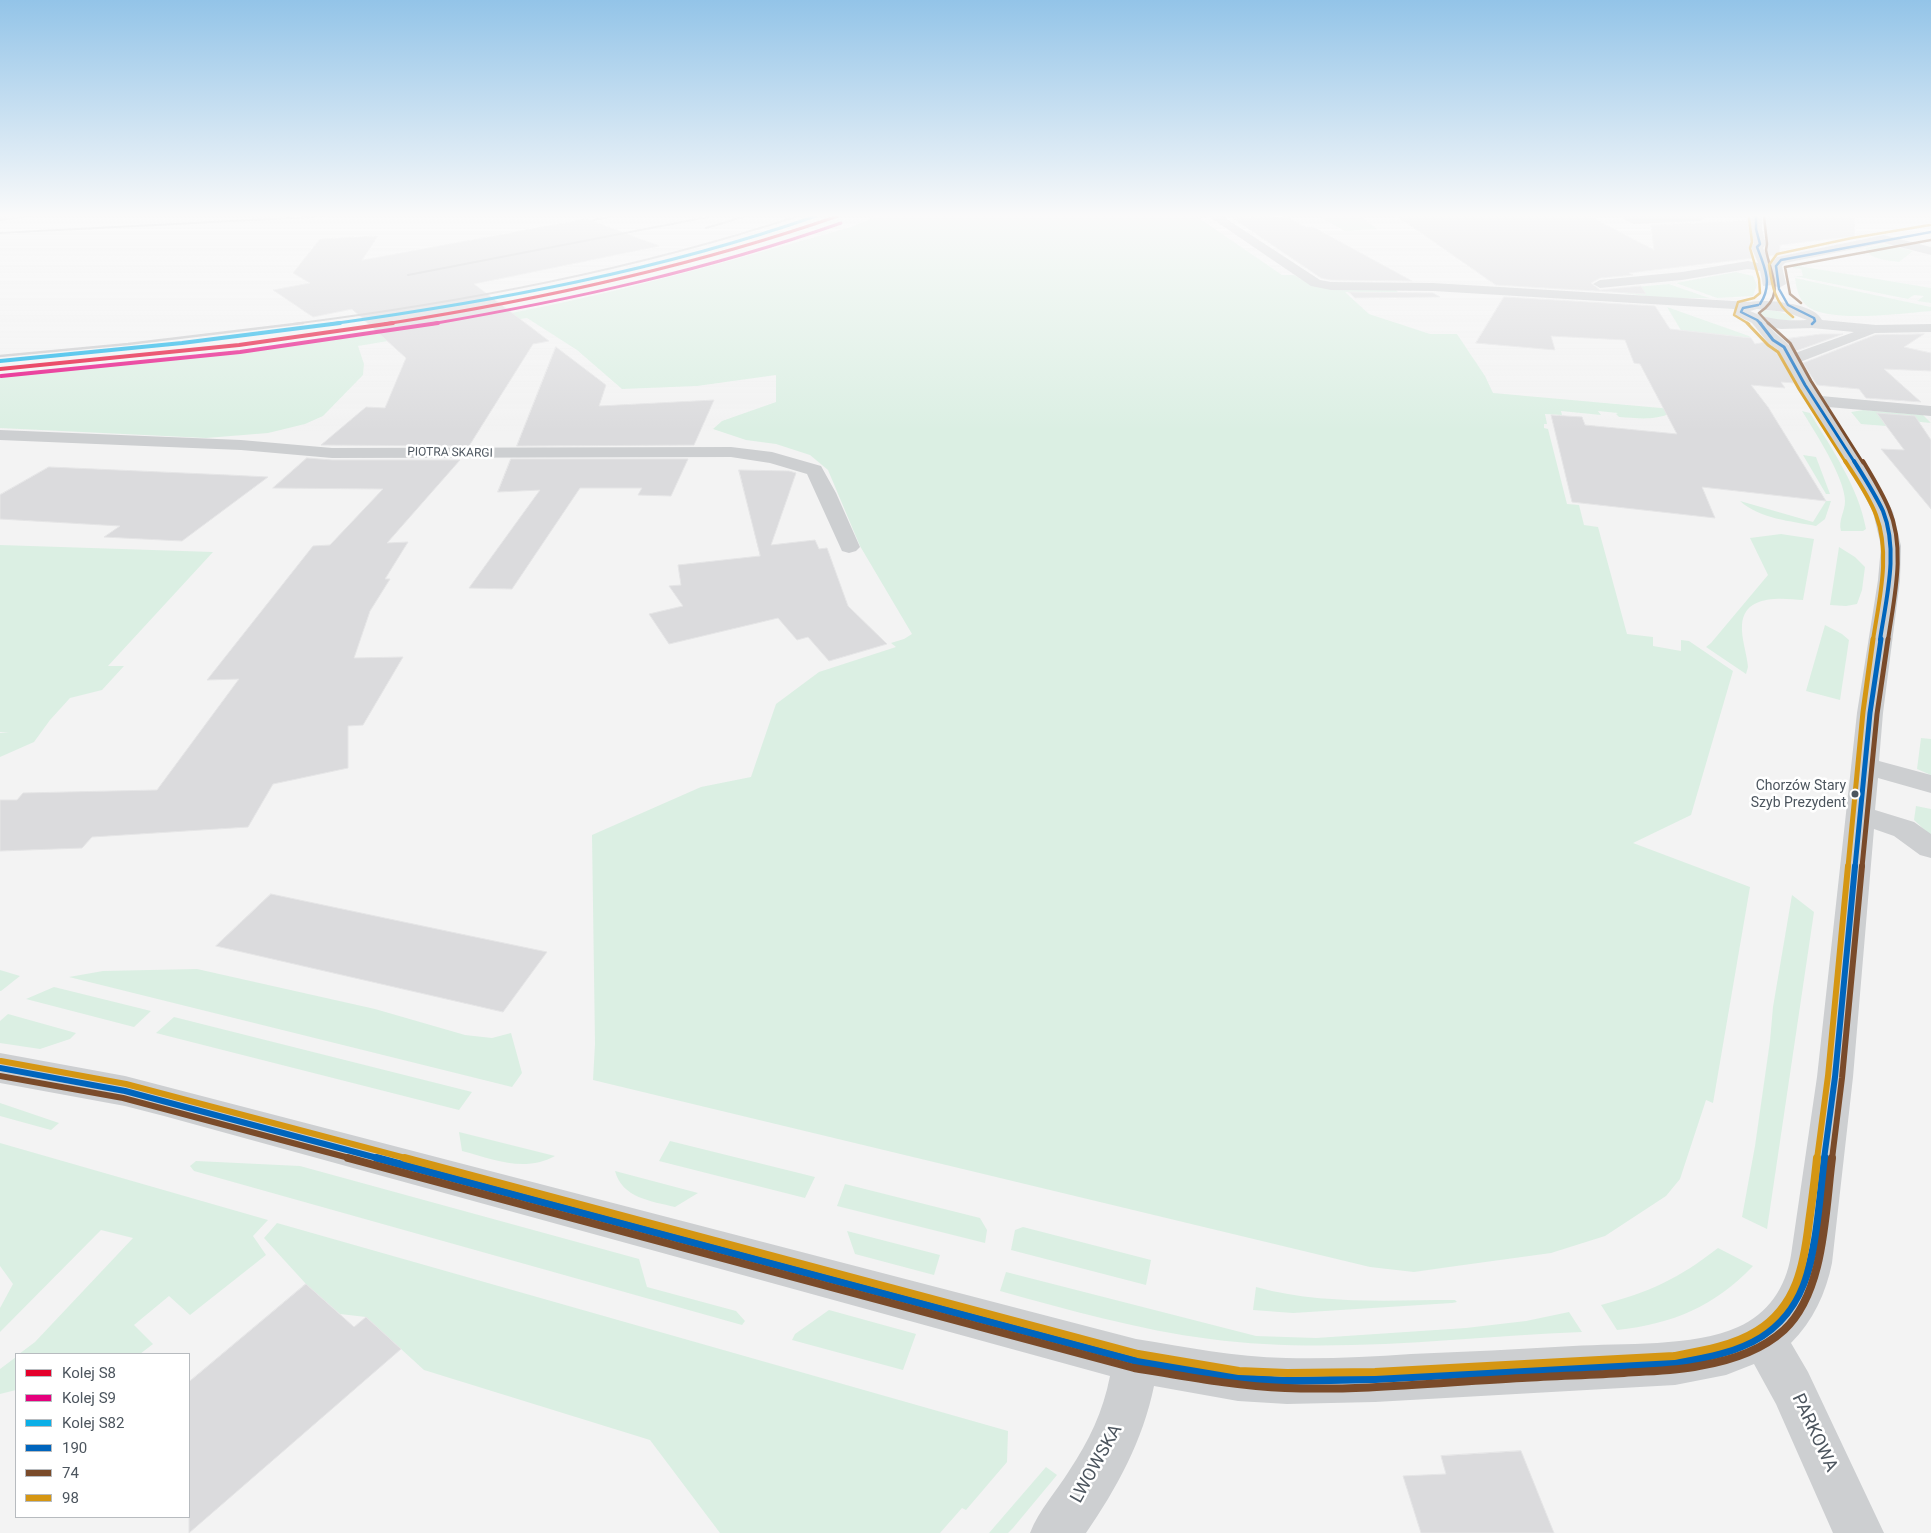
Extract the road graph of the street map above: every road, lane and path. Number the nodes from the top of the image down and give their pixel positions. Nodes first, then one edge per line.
1 (1442, 288) edge
2 (1580, 288) edge
3 (1768, 288) edge
4 (1779, 288) edge
5 (1563, 295) junction
6 (1753, 312) junction
7 (1805, 316) junction
8 (1794, 326) junction
9 (1903, 328) junction
10 (1931, 328) edge
11 (1876, 329) junction
12 (1788, 354) junction
13 (1816, 401) junction
14 (1931, 411) edge
15 (0, 434) edge
16 (849, 547) dead end
17 (1866, 766) junction
18 (1931, 784) edge
19 (1860, 815) junction
20 (1931, 848) edge
21 (0, 1068) edge
22 (1763, 1336) junction
23 (1136, 1361) junction
24 (1055, 1533) edge
25 (1859, 1533) edge

1 - 5 street
2 - 5 street
3 - 6 street
4 - 7 street
5 - 6 street
6 - 7 street
6 - 8 street
6 - 12 street
7 - 8 street
7 - 9 street
7 - 11 street
8 - 12 street
9 - 10 street
9 - 11 street
11 - 12 street
12 - 13 street
13 - 14 street
13 - 17 street
15 - 16 street, PIOTRA SKARGI
17 - 18 street
17 - 19 street
19 - 20 street
19 - 22 street
21 - 23 street
22 - 23 street
22 - 25 street, PARKOWA
23 - 24 street, LWOWSKA

